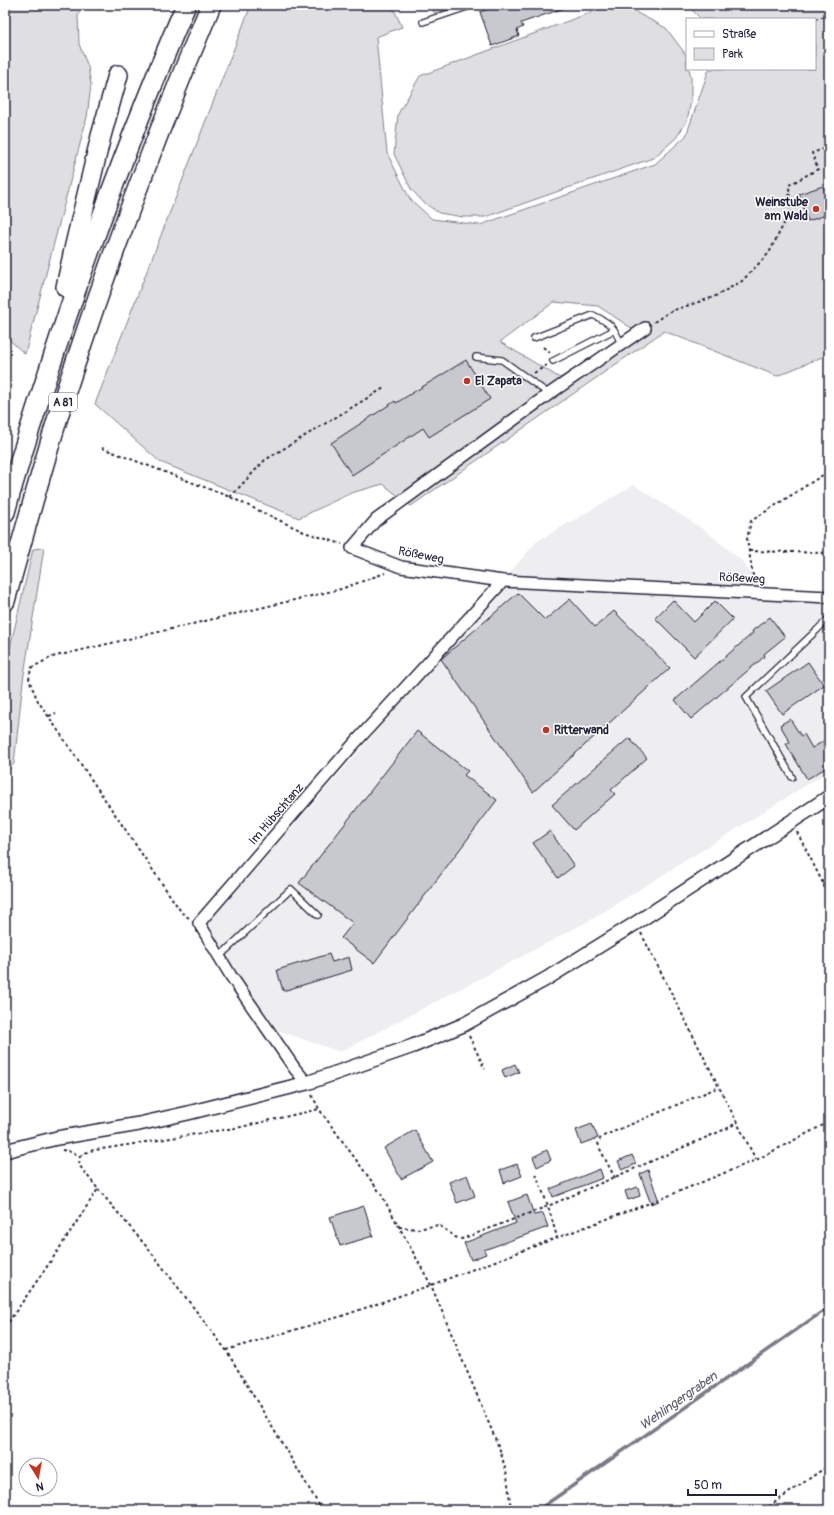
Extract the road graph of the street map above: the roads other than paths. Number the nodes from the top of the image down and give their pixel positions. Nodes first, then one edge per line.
1 (186, 5) edge
2 (211, 5) edge
3 (472, 5) edge
4 (423, 22) dead end
5 (118, 75) dead end
6 (645, 328) road end
7 (614, 330) junction
8 (534, 338) dead end
9 (621, 344) junction
10 (476, 357) dead end
11 (52, 360) junction
12 (553, 361) dead end
13 (549, 394) junction
14 (5, 512) edge
15 (503, 581) junction
16 (829, 596) edge
17 (5, 601) edge
18 (829, 618) edge
19 (792, 777) dead end
20 (829, 797) edge
21 (318, 915) dead end
22 (218, 957) junction
23 (307, 1083) junction
24 (5, 1151) edge

1 - 11 highway, A 81
2 - 17 highway, A 81
3 - 4 lane
5 - 11 highway
6 - 9 street
7 - 8 lane
7 - 9 lane
7 - 12 lane
9 - 13 street
10 - 13 lane
11 - 14 highway, A 81
13 - 15 street, Rößeweg
15 - 16 street, Rößeweg
15 - 22 street, Im Hübschtanz
18 - 19 lane
20 - 23 street
21 - 22 lane
22 - 23 street
23 - 24 street

